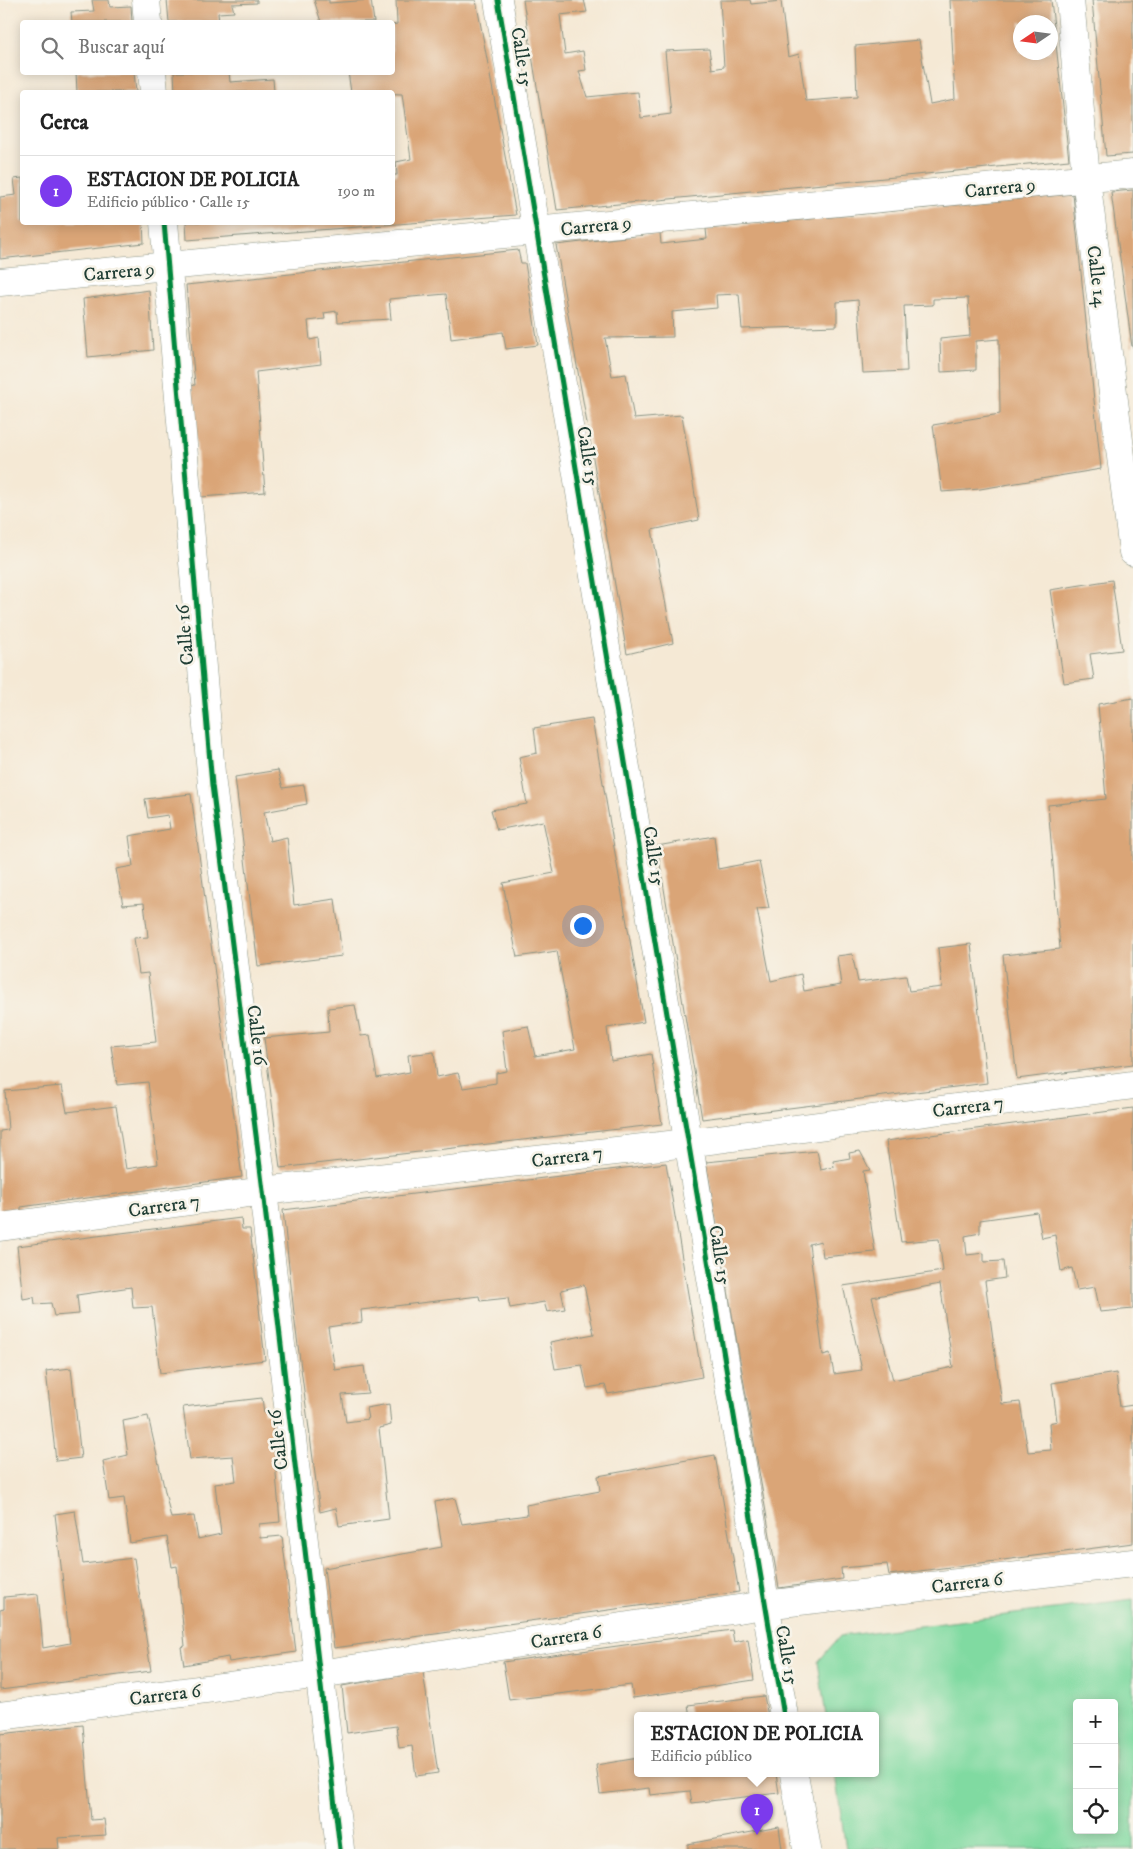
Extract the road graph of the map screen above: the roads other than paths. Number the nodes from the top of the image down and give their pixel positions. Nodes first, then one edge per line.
1 (146, 0) edge
2 (498, 0) edge
3 (1070, 0) edge
4 (148, 20) edge
5 (152, 75) edge
6 (154, 90) edge
7 (1133, 174) edge
8 (1086, 178) junction
9 (164, 225) edge
10 (536, 231) junction
11 (168, 267) junction
12 (0, 282) edge
13 (1133, 552) edge
14 (1133, 1085) edge
15 (687, 1142) junction
16 (263, 1191) junction
17 (0, 1227) edge
18 (1133, 1563) edge
19 (764, 1605) junction
20 (320, 1674) junction
21 (783, 1712) edge
22 (0, 1716) edge
23 (795, 1777) edge
24 (340, 1849) edge
25 (807, 1849) edge

1 - 4 street
2 - 10 street, Calle 15
3 - 8 street, Calle 14
5 - 6 street
7 - 8 street, Carrera 9
8 - 10 street, Carrera 9
8 - 13 street, Calle 14
9 - 11 street, Calle 16
10 - 11 street, Carrera 9
10 - 15 street, Calle 15
11 - 12 street, Carrera 9
11 - 16 street, Calle 16
14 - 15 street, Carrera 7
15 - 16 street, Carrera 7
15 - 19 street, Calle 15
16 - 17 street, Carrera 7
16 - 20 street, Calle 16
18 - 19 street, Carrera 6
19 - 20 street, Carrera 6
19 - 21 street, Calle 15
20 - 22 street, Carrera 6
20 - 24 street, Calle 16
23 - 25 street

